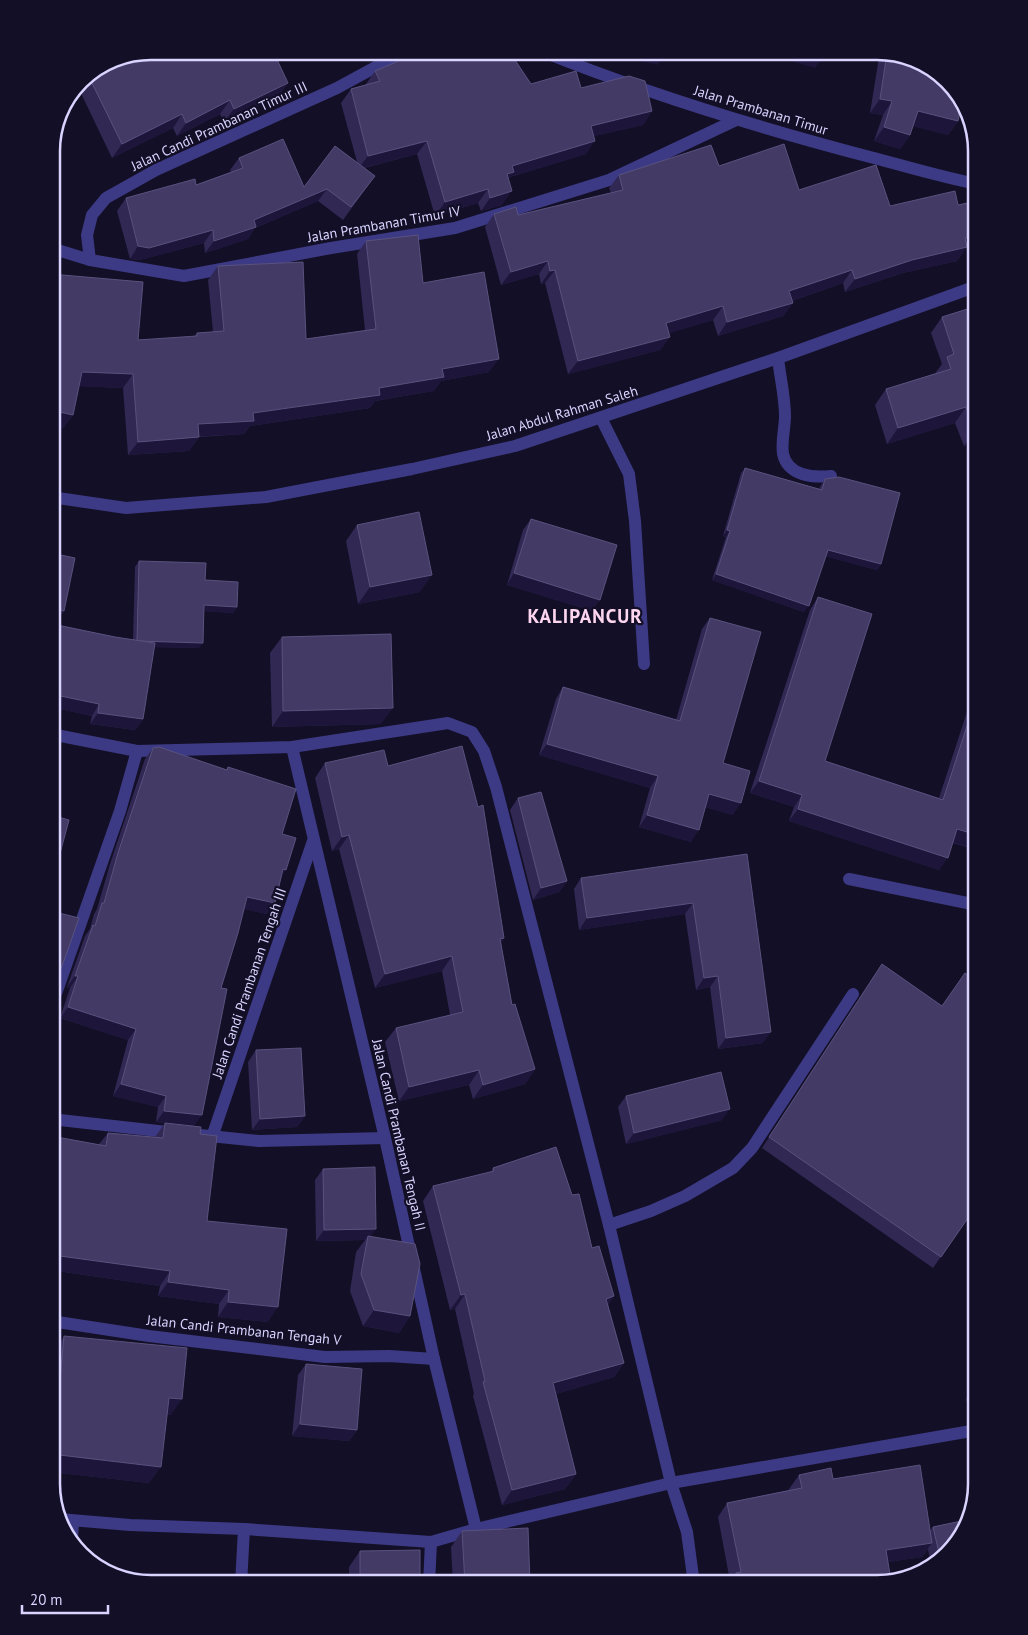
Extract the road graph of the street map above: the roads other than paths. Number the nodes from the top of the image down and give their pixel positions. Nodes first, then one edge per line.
1 (388, 60) edge
2 (563, 60) edge
3 (736, 120) junction
4 (968, 182) edge
5 (60, 251) edge
6 (90, 260) junction
7 (968, 289) edge
8 (778, 358) junction
9 (601, 418) junction
10 (831, 476) edge
11 (60, 499) edge
12 (644, 664) dead end
13 (60, 736) edge
14 (292, 748) junction
15 (137, 751) junction
16 (313, 840) junction
17 (849, 880) dead end
18 (968, 903) edge
19 (60, 982) edge
20 (853, 994) dead end
21 (60, 1120) edge
22 (212, 1136) junction
23 (385, 1138) junction
24 (609, 1225) junction
25 (60, 1322) edge
26 (434, 1359) junction
27 (968, 1432) edge
28 (670, 1483) junction
29 (68, 1520) edge
30 (244, 1529) junction
31 (476, 1529) junction
32 (431, 1542) junction
33 (241, 1575) edge
34 (429, 1575) edge
35 (693, 1575) edge

1 - 6 street, Jalan Candi Prambanan Timur III
2 - 3 street, Jalan Prambanan Timur
3 - 4 street, Jalan Prambanan Timur
3 - 6 street, Jalan Prambanan Timur IV
5 - 6 street, Jalan Prambanan Timur IV
7 - 8 street, Jalan Abdul Rahman Saleh
8 - 9 street, Jalan Abdul Rahman Saleh
8 - 10 street
9 - 11 street, Jalan Abdul Rahman Saleh
9 - 12 street
13 - 15 street
14 - 15 street
14 - 16 street, Jalan Candi Prambanan Tengah II
14 - 24 street
15 - 19 street
16 - 22 street, Jalan Candi Prambanan Tengah III
16 - 23 street, Jalan Candi Prambanan Tengah II
17 - 18 street
20 - 24 street
21 - 22 street
22 - 23 street
23 - 26 street, Jalan Candi Prambanan Tengah II
24 - 28 street
25 - 26 street, Jalan Candi Prambanan Tengah V
26 - 31 street, Jalan Candi Prambanan Tengah II
27 - 28 street
28 - 31 street
28 - 35 street
29 - 30 street
30 - 32 street
30 - 33 street
31 - 32 street
32 - 34 street

